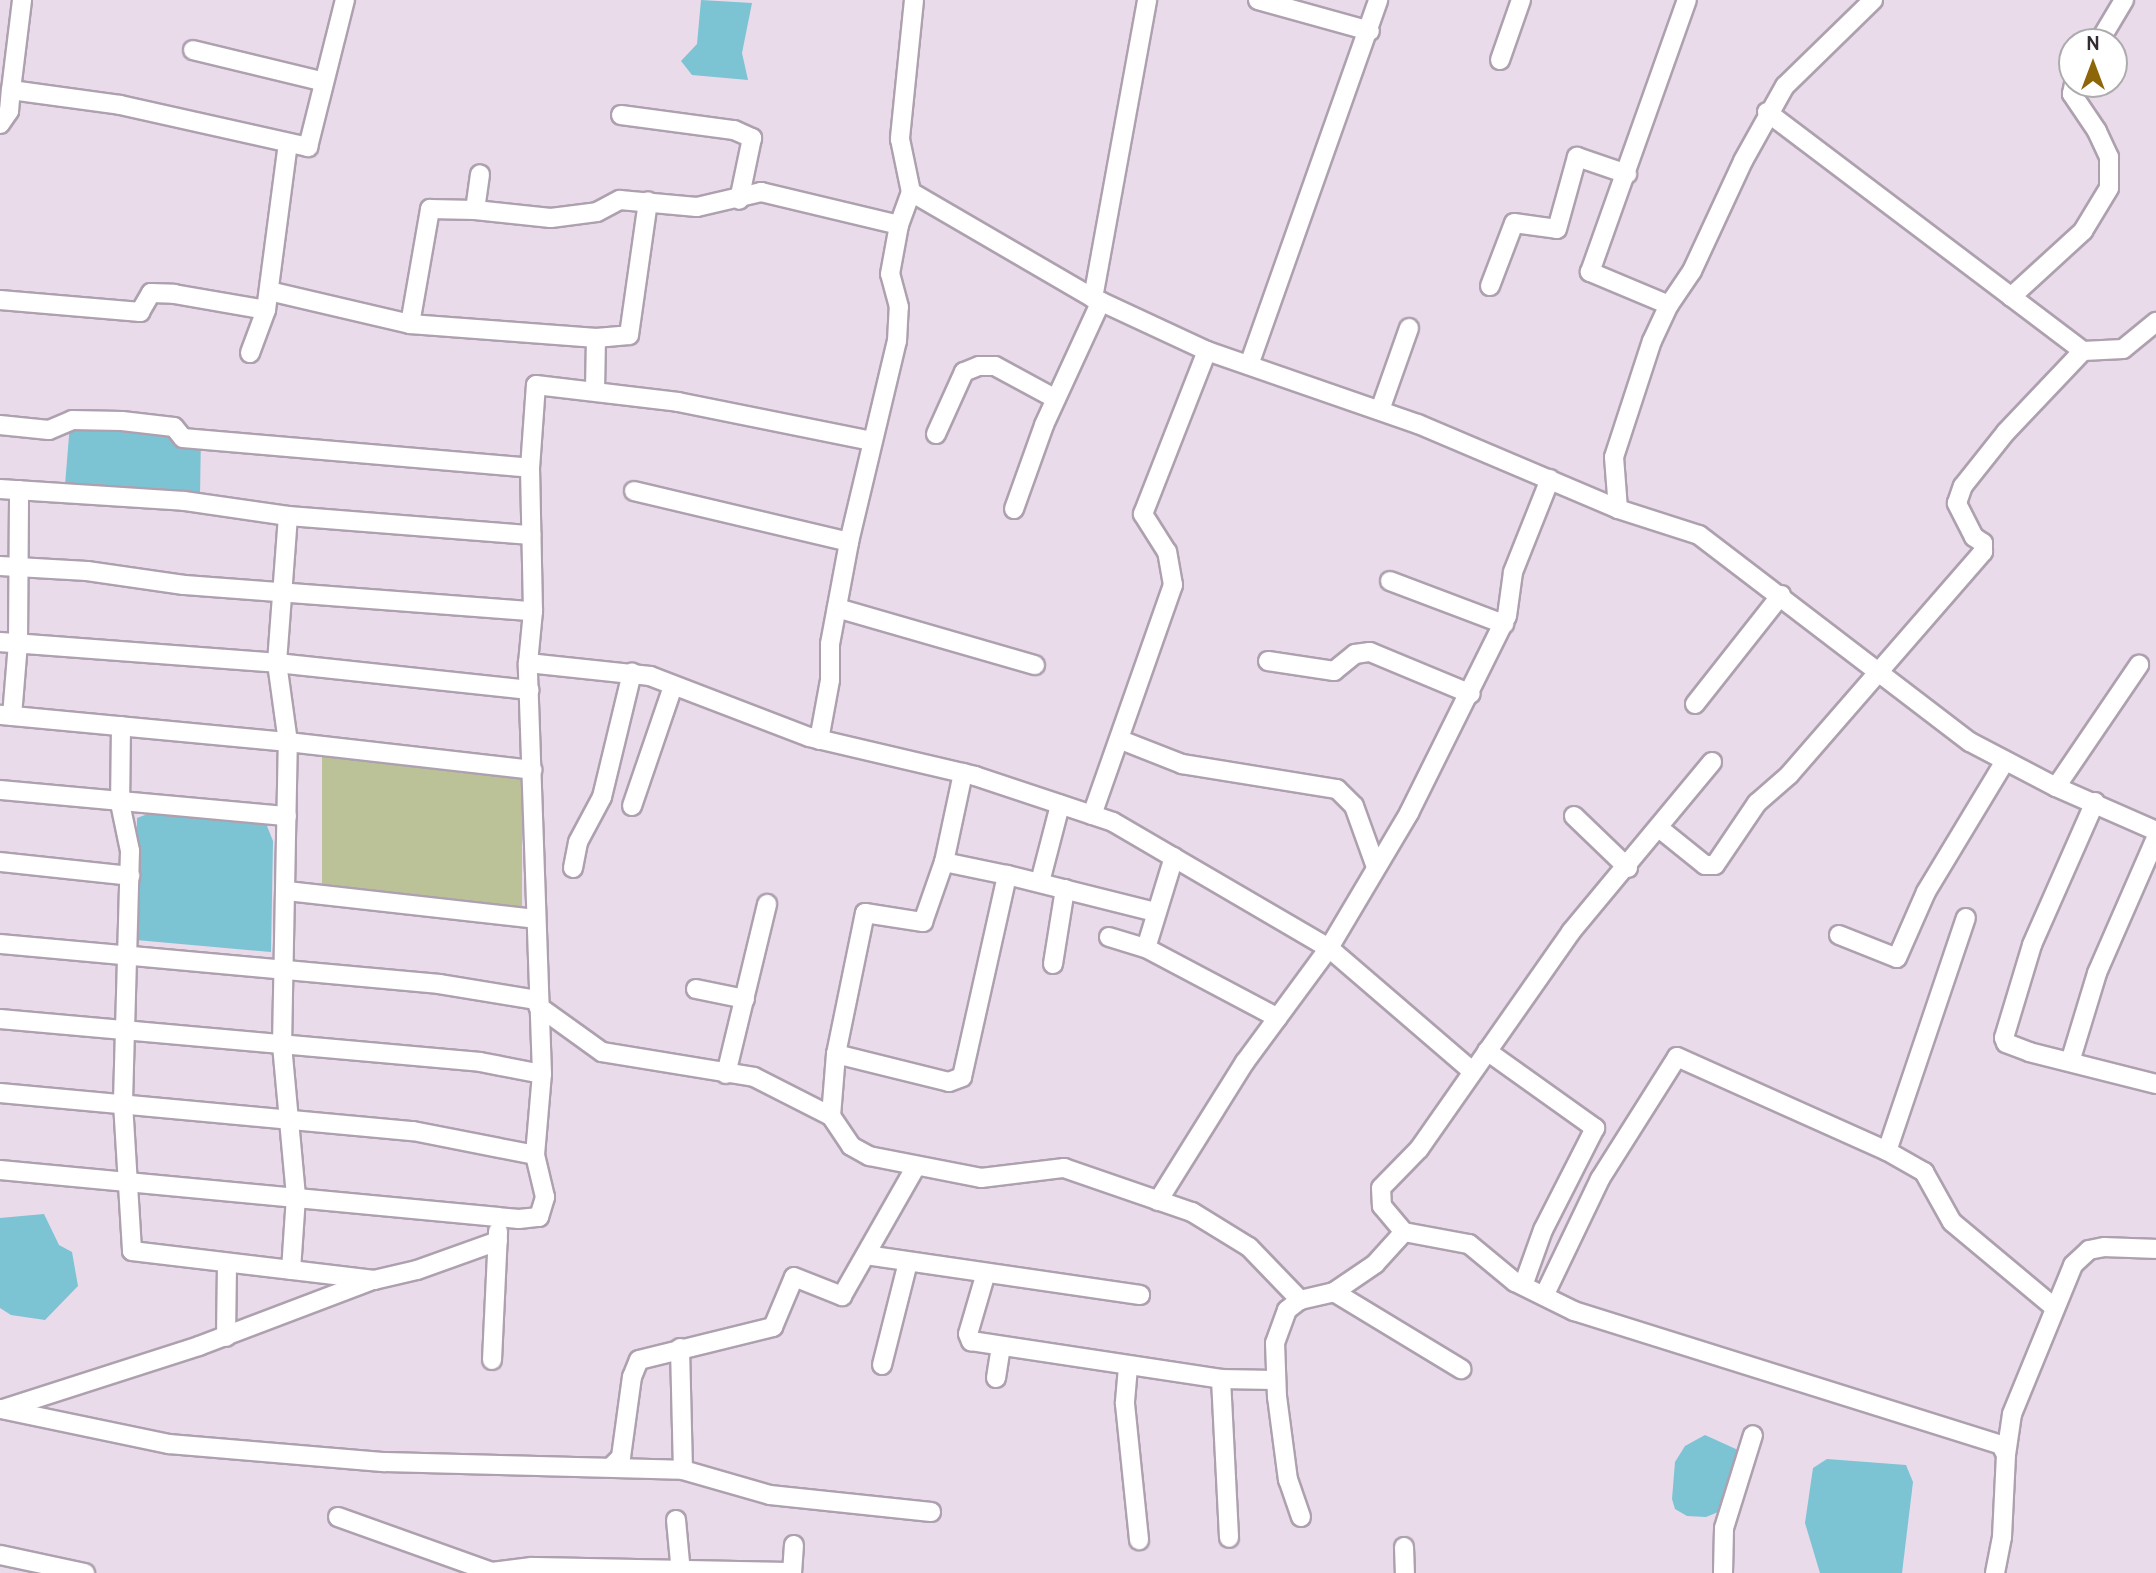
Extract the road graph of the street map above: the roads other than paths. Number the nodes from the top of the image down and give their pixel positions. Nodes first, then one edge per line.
1 (22, 0) edge
2 (345, 0) edge
3 (914, 0) edge
4 (1147, 0) edge
5 (1258, 0) edge
6 (1378, 0) edge
7 (1521, 0) edge
8 (1687, 0) edge
9 (1873, 0) edge
10 (2124, 0) edge
11 (2107, 28) edge
12 (1370, 31) junction
13 (193, 50) dead end
14 (1500, 60) dead end
15 (321, 81) junction
16 (11, 90) junction
17 (2075, 98) edge
18 (1767, 112) junction
19 (621, 115) dead end
20 (0, 124) edge
21 (288, 143) junction
22 (480, 174) dead end
23 (1627, 174) junction
24 (911, 192) junction
25 (739, 200) junction
26 (648, 201) junction
27 (475, 210) junction
28 (899, 226) junction
29 (1490, 286) dead end
30 (269, 291) junction
31 (2011, 297) junction
32 (0, 300) edge
33 (1097, 300) junction
34 (1669, 305) junction
35 (266, 310) junction
36 (410, 324) junction
37 (1409, 328) dead end
38 (2154, 328) edge
39 (596, 338) junction
40 (1207, 351) junction
41 (2083, 351) junction
42 (250, 353) dead end
43 (1249, 365) junction
44 (595, 389) junction
45 (1056, 399) junction
46 (1380, 410) junction
47 (0, 425) edge
48 (936, 434) dead end
49 (871, 441) junction
50 (530, 468) junction
51 (1550, 479) junction
52 (0, 489) edge
53 (19, 490) junction
54 (634, 491) dead end
55 (1014, 509) dead end
56 (1618, 509) junction
57 (288, 516) junction
58 (531, 535) junction
59 (849, 542) junction
60 (9, 566) edge
61 (1390, 581) dead end
62 (283, 593) junction
63 (1782, 595) junction
64 (837, 608) junction
65 (533, 611) junction
66 (1504, 624) junction
67 (9, 642) edge
68 (1268, 661) dead end
69 (277, 663) junction
70 (528, 663) junction
71 (1035, 665) dead end
72 (2140, 665) dead end
73 (1878, 672) junction
74 (632, 673) junction
75 (673, 686) junction
76 (530, 690) junction
77 (1471, 694) junction
78 (1695, 704) dead end
79 (6, 716) edge
80 (121, 726) junction
81 (819, 740) junction
82 (1121, 740) junction
83 (288, 742) junction
84 (2005, 761) junction
85 (1712, 762) dead end
86 (532, 770) junction
87 (963, 773) junction
88 (2056, 787) junction
89 (0, 790) edge
90 (2095, 802) junction
91 (120, 803) junction
92 (1060, 805) junction
93 (632, 806) dead end
94 (1092, 815) junction
95 (287, 816) junction
96 (1574, 816) dead end
97 (1659, 828) junction
98 (2156, 831) edge
99 (2156, 838) edge
100 (1174, 857) junction
101 (0, 862) edge
102 (944, 862) junction
103 (1376, 867) junction
104 (573, 868) dead end
105 (1628, 868) junction
106 (1007, 875) junction
107 (130, 876) junction
108 (1040, 882) junction
109 (1065, 889) junction
110 (287, 891) junction
111 (767, 904) dead end
112 (1155, 912) junction
113 (1966, 918) dead end
114 (536, 919) junction
115 (1839, 935) dead end
116 (1109, 937) dead end
117 (0, 944) edge
118 (1146, 948) junction
119 (1329, 948) junction
120 (129, 956) junction
121 (1053, 964) dead end
122 (287, 971) junction
123 (696, 989) dead end
124 (745, 999) junction
125 (538, 1003) junction
126 (1278, 1018) junction
127 (0, 1019) edge
128 (126, 1032) junction
129 (282, 1046) junction
130 (1488, 1051) junction
131 (836, 1054) junction
132 (2070, 1062) junction
133 (1472, 1071) junction
134 (541, 1074) junction
135 (726, 1074) junction
136 (2156, 1084) edge
137 (0, 1093) edge
138 (123, 1103) junction
139 (831, 1116) junction
140 (291, 1122) junction
141 (1887, 1151) junction
142 (535, 1155) junction
143 (915, 1168) junction
144 (0, 1170) edge
145 (131, 1181) junction
146 (296, 1196) junction
147 (1158, 1201) junction
148 (499, 1217) junction
149 (1404, 1232) junction
150 (498, 1241) junction
151 (2156, 1249) edge
152 (866, 1255) junction
153 (908, 1262) junction
154 (227, 1264) junction
155 (291, 1270) junction
156 (985, 1276) junction
157 (374, 1280) junction
158 (1534, 1291) junction
159 (1334, 1292) junction
160 (1140, 1295) dead end
161 (1300, 1300) junction
162 (2055, 1308) junction
163 (226, 1337) junction
164 (1001, 1346) junction
165 (680, 1348) junction
166 (492, 1360) dead end
167 (883, 1365) dead end
168 (1128, 1367) junction
169 (1461, 1369) dead end
170 (996, 1378) dead end
171 (1221, 1379) junction
172 (1275, 1380) junction
173 (1, 1410) edge
174 (1753, 1435) dead end
175 (2006, 1455) junction
176 (612, 1466) junction
177 (683, 1471) junction
178 (931, 1512) dead end
179 (338, 1517) dead end
180 (1301, 1517) dead end
181 (676, 1520) dead end
182 (1229, 1538) dead end
183 (1139, 1540) dead end
184 (794, 1545) dead end
185 (1404, 1547) dead end
186 (0, 1555) edge
187 (62, 1570) edge
188 (555, 1571) edge
189 (680, 1571) edge
190 (792, 1572) edge
191 (1997, 1572) edge
192 (85, 1573) edge
193 (1405, 1573) edge
194 (1723, 1573) edge

1 - 16 street
2 - 15 street
3 - 24 street
4 - 33 street
5 - 12 street
6 - 12 street
7 - 14 street
8 - 23 street
9 - 18 street
10 - 11 street
12 - 43 street
13 - 15 street
15 - 21 street
16 - 20 street
16 - 21 street
17 - 31 street
18 - 31 street
18 - 34 street
19 - 25 street
21 - 30 street
22 - 27 street
23 - 29 street
23 - 34 street
24 - 28 street
24 - 33 street
25 - 26 street
25 - 28 street
26 - 27 street
26 - 39 street
27 - 36 street
28 - 49 street
30 - 35 street
30 - 36 street
31 - 41 street
32 - 35 street
33 - 40 street
33 - 45 street
34 - 56 street
35 - 42 street
36 - 39 street
37 - 46 street
38 - 41 street
39 - 44 street
40 - 43 street
40 - 82 street
41 - 73 street
43 - 46 street
44 - 49 street
44 - 50 street
45 - 48 street
45 - 55 street
46 - 51 street
47 - 50 street
49 - 59 street
50 - 58 street
51 - 56 street
51 - 66 street
52 - 53 street
53 - 57 street
53 - 60 street
54 - 59 street
56 - 63 street
57 - 58 street
57 - 62 street
58 - 65 street
59 - 64 street
60 - 62 street
60 - 67 street
61 - 66 street
62 - 65 street
62 - 69 street
63 - 73 street
63 - 78 street
64 - 71 street
64 - 81 street
65 - 70 street
66 - 77 street
67 - 69 street
67 - 79 street
68 - 77 street
69 - 76 street
69 - 83 street
70 - 74 street
70 - 76 street
72 - 88 street
73 - 84 street
73 - 97 street
74 - 75 street
74 - 104 street
75 - 81 street
75 - 93 street
76 - 86 street
77 - 103 street
79 - 80 street
80 - 83 street
80 - 91 street
81 - 87 street
82 - 94 street
82 - 103 street
83 - 86 street
83 - 95 street
84 - 88 street
84 - 115 street
85 - 97 street
86 - 114 street
87 - 92 street
87 - 102 street
88 - 90 street
89 - 91 street
90 - 98 street
90 - 132 street
91 - 95 street
91 - 107 street
92 - 94 street
92 - 108 street
94 - 100 street
95 - 110 street
96 - 105 street
97 - 105 street
99 - 132 street
100 - 112 street
100 - 119 street
101 - 107 street
102 - 106 street
102 - 131 street
103 - 119 street
105 - 130 street
106 - 108 street
106 - 131 street
107 - 120 street
108 - 109 street
109 - 112 street
109 - 121 street
110 - 114 street
110 - 122 street
111 - 124 street
112 - 118 street
113 - 141 street
114 - 125 street
116 - 118 street
117 - 120 street
118 - 126 street
119 - 126 street
119 - 133 street
120 - 122 street
120 - 128 street
122 - 125 street
122 - 129 street
123 - 124 street
124 - 135 street
125 - 134 street
125 - 135 street
126 - 147 street
127 - 128 street
128 - 129 street
128 - 138 street
129 - 134 street
129 - 140 street
130 - 133 street
130 - 158 street
131 - 139 street
132 - 136 street
133 - 149 street
134 - 142 street
135 - 139 street
137 - 138 street
138 - 140 street
138 - 145 street
139 - 143 street
140 - 142 street
140 - 146 street
141 - 158 street
141 - 162 street
142 - 148 street
143 - 147 street
143 - 152 street
144 - 145 street
145 - 146 street
145 - 154 street
146 - 148 street
146 - 155 street
147 - 161 street
148 - 150 street
149 - 158 street
149 - 159 street
150 - 157 street
150 - 166 street
151 - 162 street
152 - 153 street
152 - 165 street
153 - 156 street
153 - 167 street
154 - 155 street
154 - 163 street
155 - 157 street
156 - 160 street
156 - 164 street
157 - 163 street
158 - 175 street
159 - 161 street
159 - 169 street
161 - 172 street
162 - 175 street
163 - 173 street
164 - 168 street
164 - 170 street
165 - 176 street
165 - 177 street
168 - 171 street
168 - 183 street
171 - 172 street
171 - 182 street
172 - 180 street
173 - 176 street
174 - 194 street
175 - 191 street
176 - 177 street
177 - 178 street
179 - 188 street
181 - 189 street
184 - 190 street
185 - 193 street
186 - 187 street
187 - 192 street
188 - 189 street
189 - 190 street

